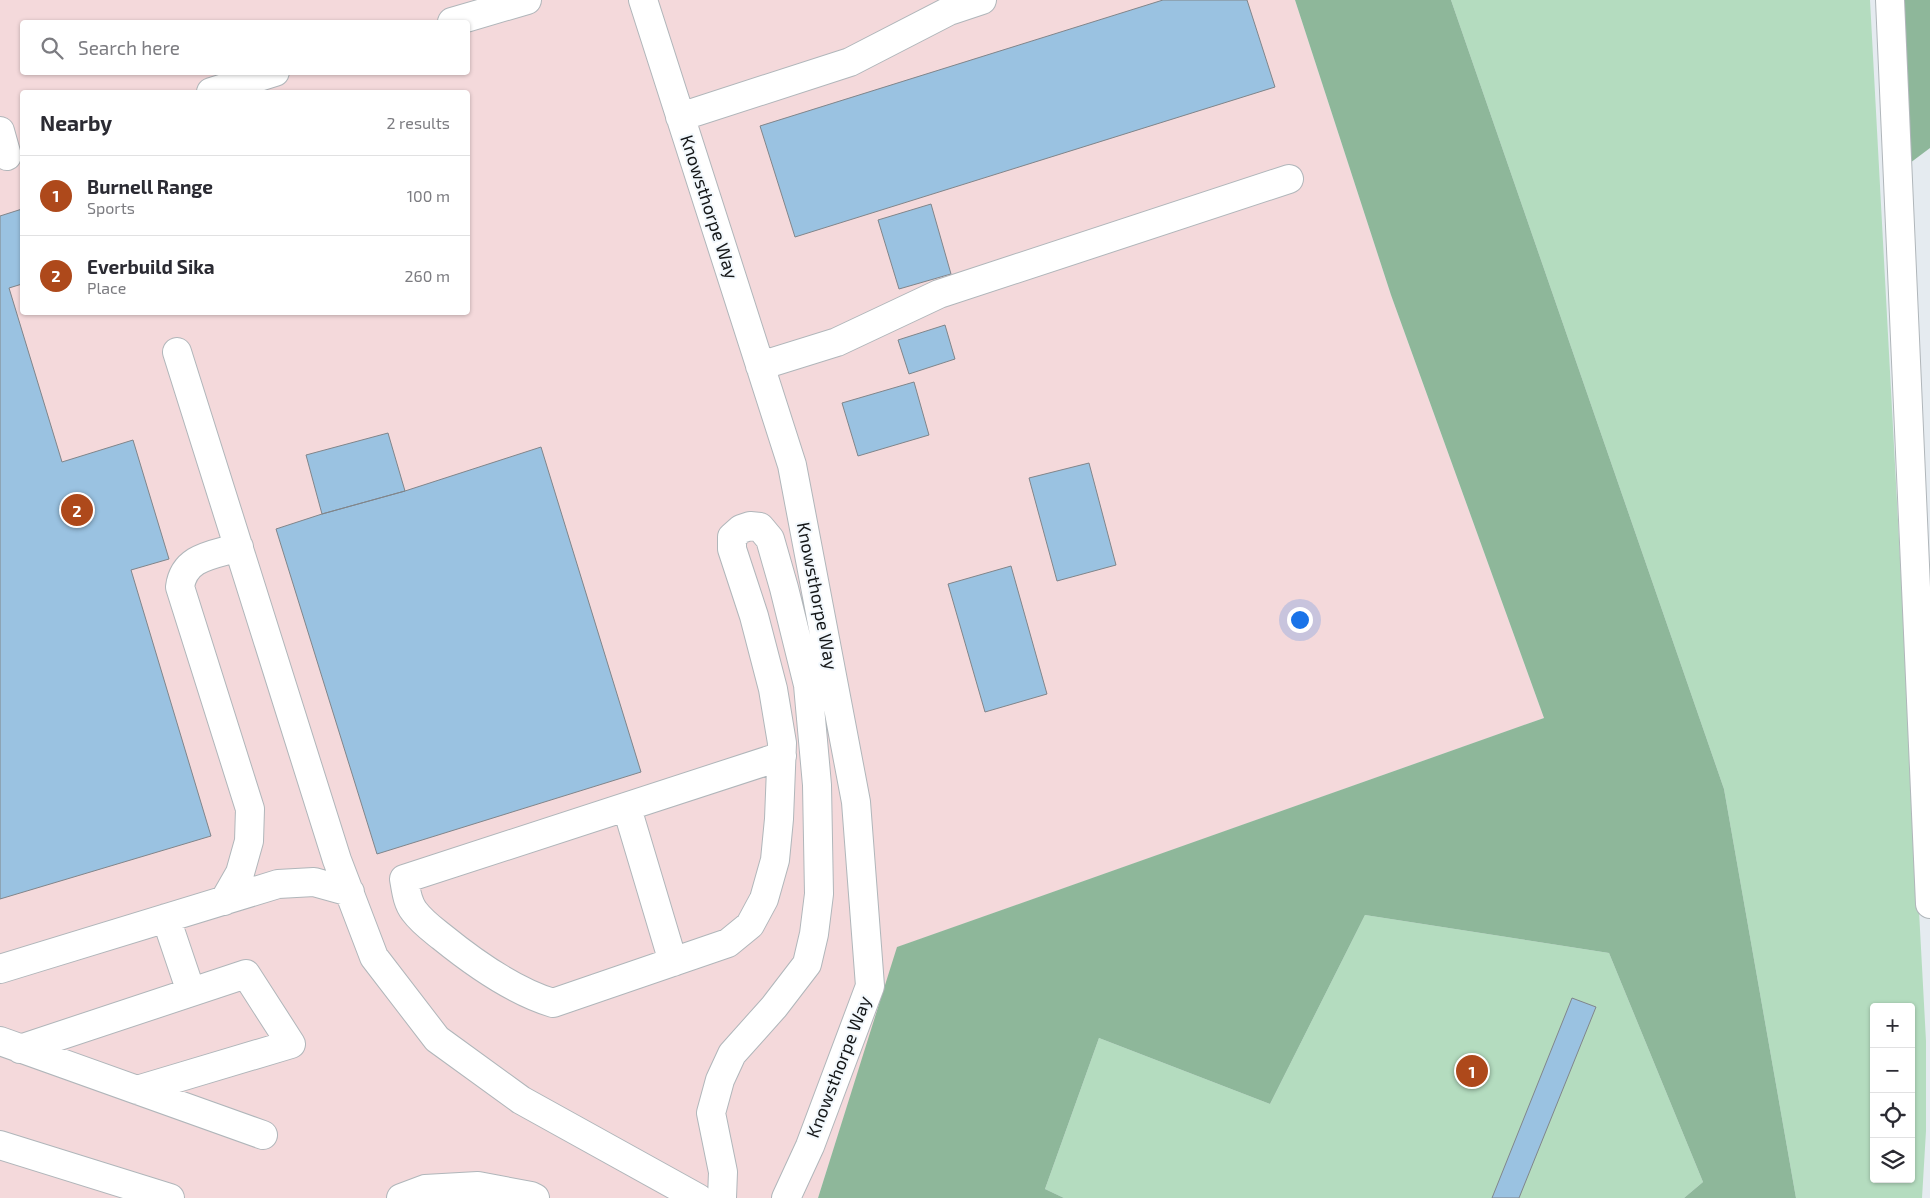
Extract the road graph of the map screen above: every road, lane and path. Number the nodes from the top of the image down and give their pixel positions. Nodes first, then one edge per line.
1 (527, 0) edge
2 (642, 0) edge
3 (982, 0) edge
4 (1890, 0) edge
5 (459, 20) edge
6 (265, 75) edge
7 (217, 90) edge
8 (680, 117) junction
9 (1289, 179) dead end
10 (176, 352) dead end
11 (760, 366) junction
12 (239, 547) junction
13 (782, 756) junction
14 (623, 808) junction
15 (350, 892) junction
16 (224, 901) junction
17 (1930, 904) edge
18 (166, 918) junction
19 (673, 962) junction
20 (0, 969) edge
21 (191, 992) junction
22 (10, 1045) edge
23 (137, 1090) junction
24 (263, 1135) dead end
25 (0, 1145) edge
26 (170, 1198) edge
27 (400, 1198) edge
28 (535, 1198) edge
29 (698, 1198) edge
30 (722, 1198) edge
31 (786, 1198) edge

1 - 5 street
2 - 8 street, Knowsthorpe Way
3 - 8 street
4 - 17 street
6 - 7 street
8 - 11 street, Knowsthorpe Way
9 - 11 street
10 - 12 street
11 - 31 street, Knowsthorpe Way
12 - 15 street
12 - 16 street
13 - 14 street
13 - 19 street
13 - 30 street
14 - 19 street
14 - 19 street
15 - 16 street
15 - 29 street
16 - 18 street
18 - 20 street
18 - 21 street
21 - 22 street
21 - 23 street
22 - 23 street
23 - 24 street
25 - 26 street
27 - 28 street

